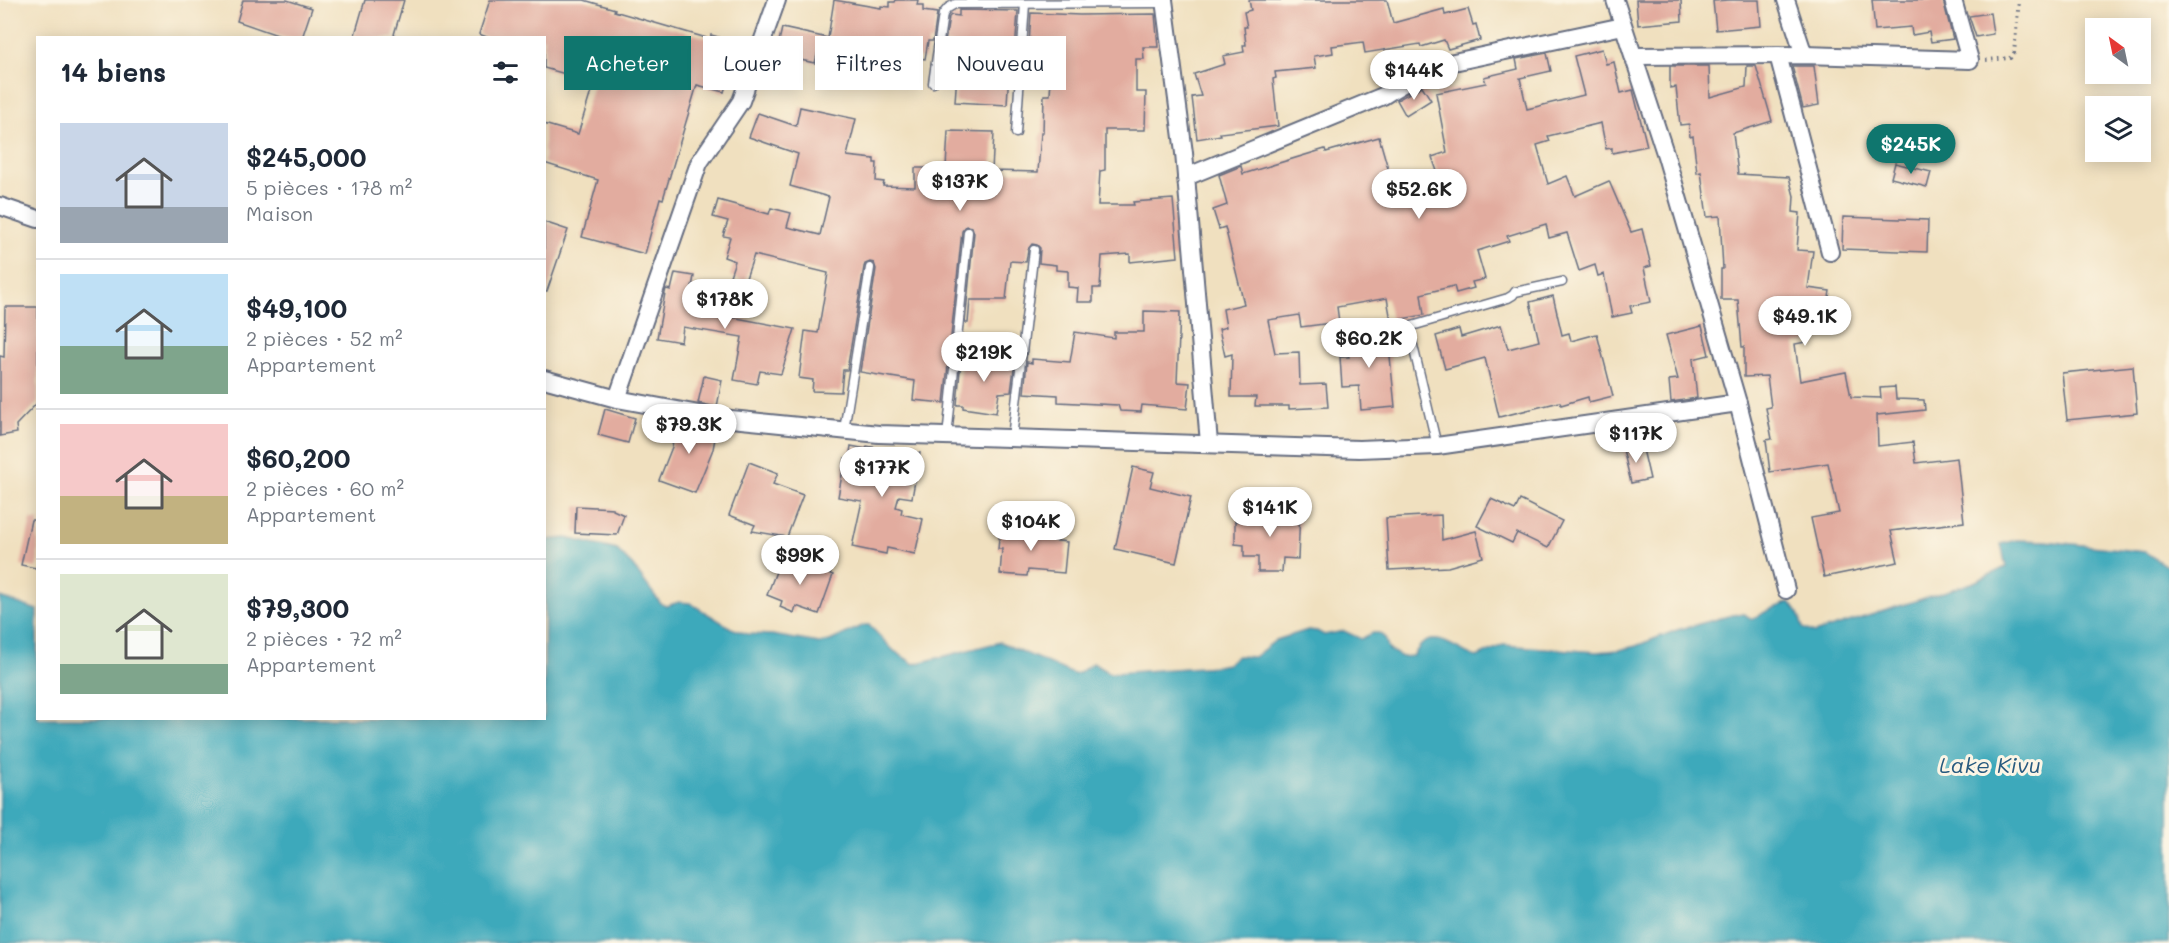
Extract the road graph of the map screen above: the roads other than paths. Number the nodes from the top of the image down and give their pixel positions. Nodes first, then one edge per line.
1 (777, 0) edge
2 (1615, 0) edge
3 (1786, 0) edge
4 (1953, 0) edge
5 (1164, 2) edge
6 (1025, 4) junction
7 (1623, 26) junction
8 (1779, 55) junction
9 (1633, 56) junction
10 (1804, 56) junction
11 (933, 83) dead end
12 (1016, 134) dead end
13 (1186, 177) junction
14 (0, 206) edge
15 (36, 218) edge
16 (968, 232) dead end
17 (1034, 250) dead end
18 (1830, 252) dead end
19 (870, 268) dead end
20 (1562, 282) dead end
21 (546, 380) edge
22 (617, 399) junction
23 (1738, 404) junction
24 (844, 430) junction
25 (947, 437) junction
26 (1012, 439) junction
27 (1209, 443) junction
28 (1437, 446) junction
29 (1786, 590) dead end

1 - 22 street
2 - 7 street
3 - 10 street
4 - 10 street
5 - 6 lane
5 - 13 street
6 - 11 lane
6 - 12 lane
7 - 9 street
7 - 13 street
8 - 9 street
8 - 10 street
8 - 18 street
9 - 23 street
13 - 27 street
14 - 15 street
16 - 25 lane
17 - 26 lane
19 - 24 lane
20 - 28 lane
21 - 22 street
22 - 24 street
23 - 28 street
23 - 29 street
24 - 25 street
25 - 26 street
26 - 27 street
27 - 28 street

